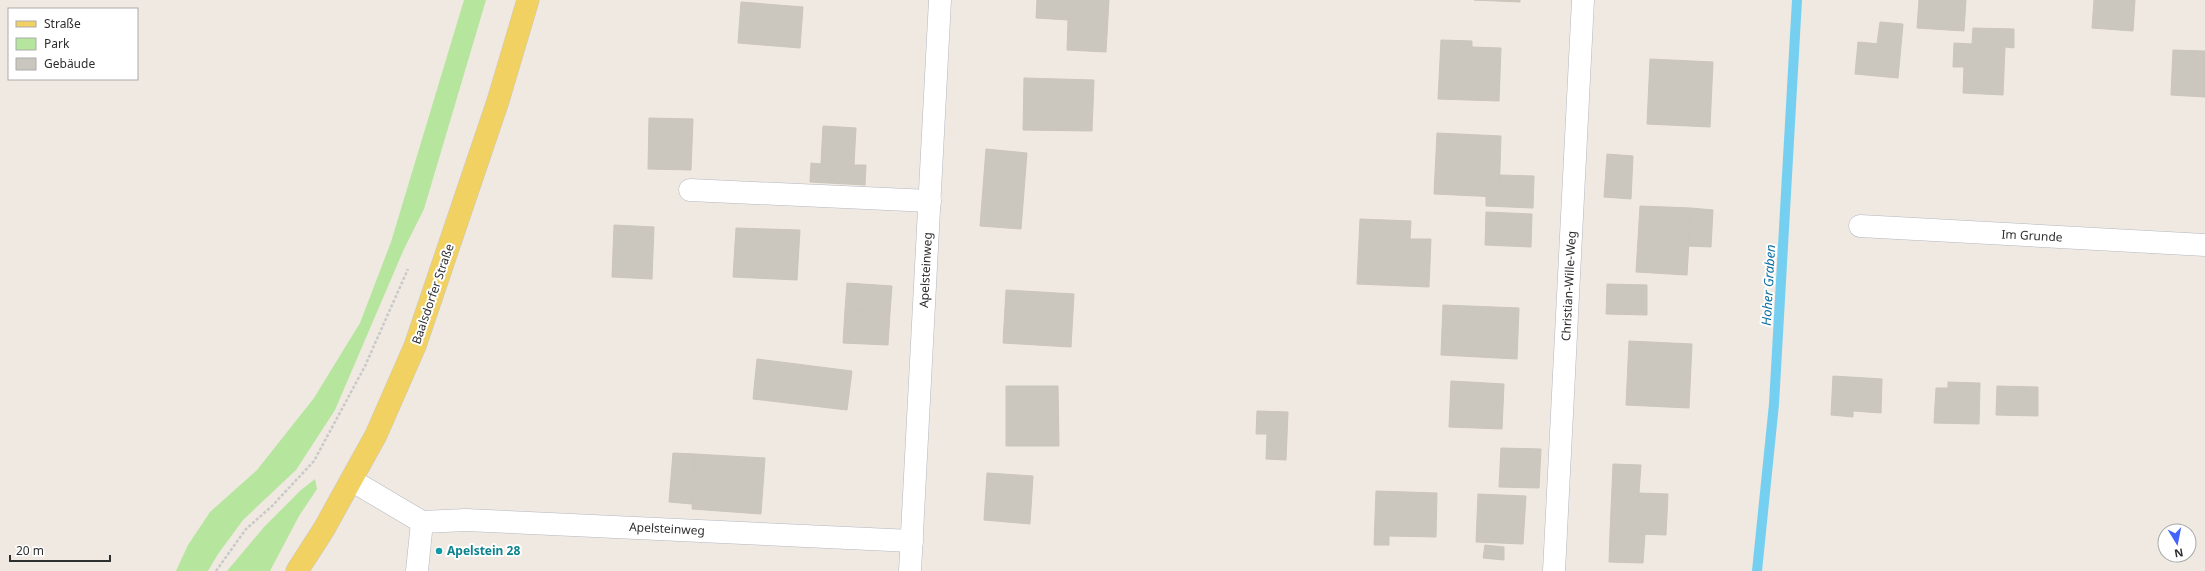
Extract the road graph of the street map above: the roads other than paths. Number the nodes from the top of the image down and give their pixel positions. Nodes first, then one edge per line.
1 (528, 0) edge
2 (940, 0) edge
3 (1583, 0) edge
4 (690, 190) dead end
5 (930, 201) junction
6 (1860, 226) dead end
7 (2205, 245) edge
8 (351, 480) junction
9 (422, 522) junction
10 (912, 541) junction
11 (297, 571) edge
12 (417, 571) edge
13 (910, 571) edge
14 (1554, 571) edge

1 - 8 main road, Baalsdorfer Straße
2 - 5 street, Apelsteinweg
3 - 14 street, Christian-Wille-Weg
4 - 5 street
5 - 10 street, Apelsteinweg
6 - 7 street, Im Grunde
8 - 9 street
8 - 11 main road, Baalsdorfer Straße
9 - 10 street, Apelsteinweg
9 - 12 street
10 - 13 street, Apelsteinweg

